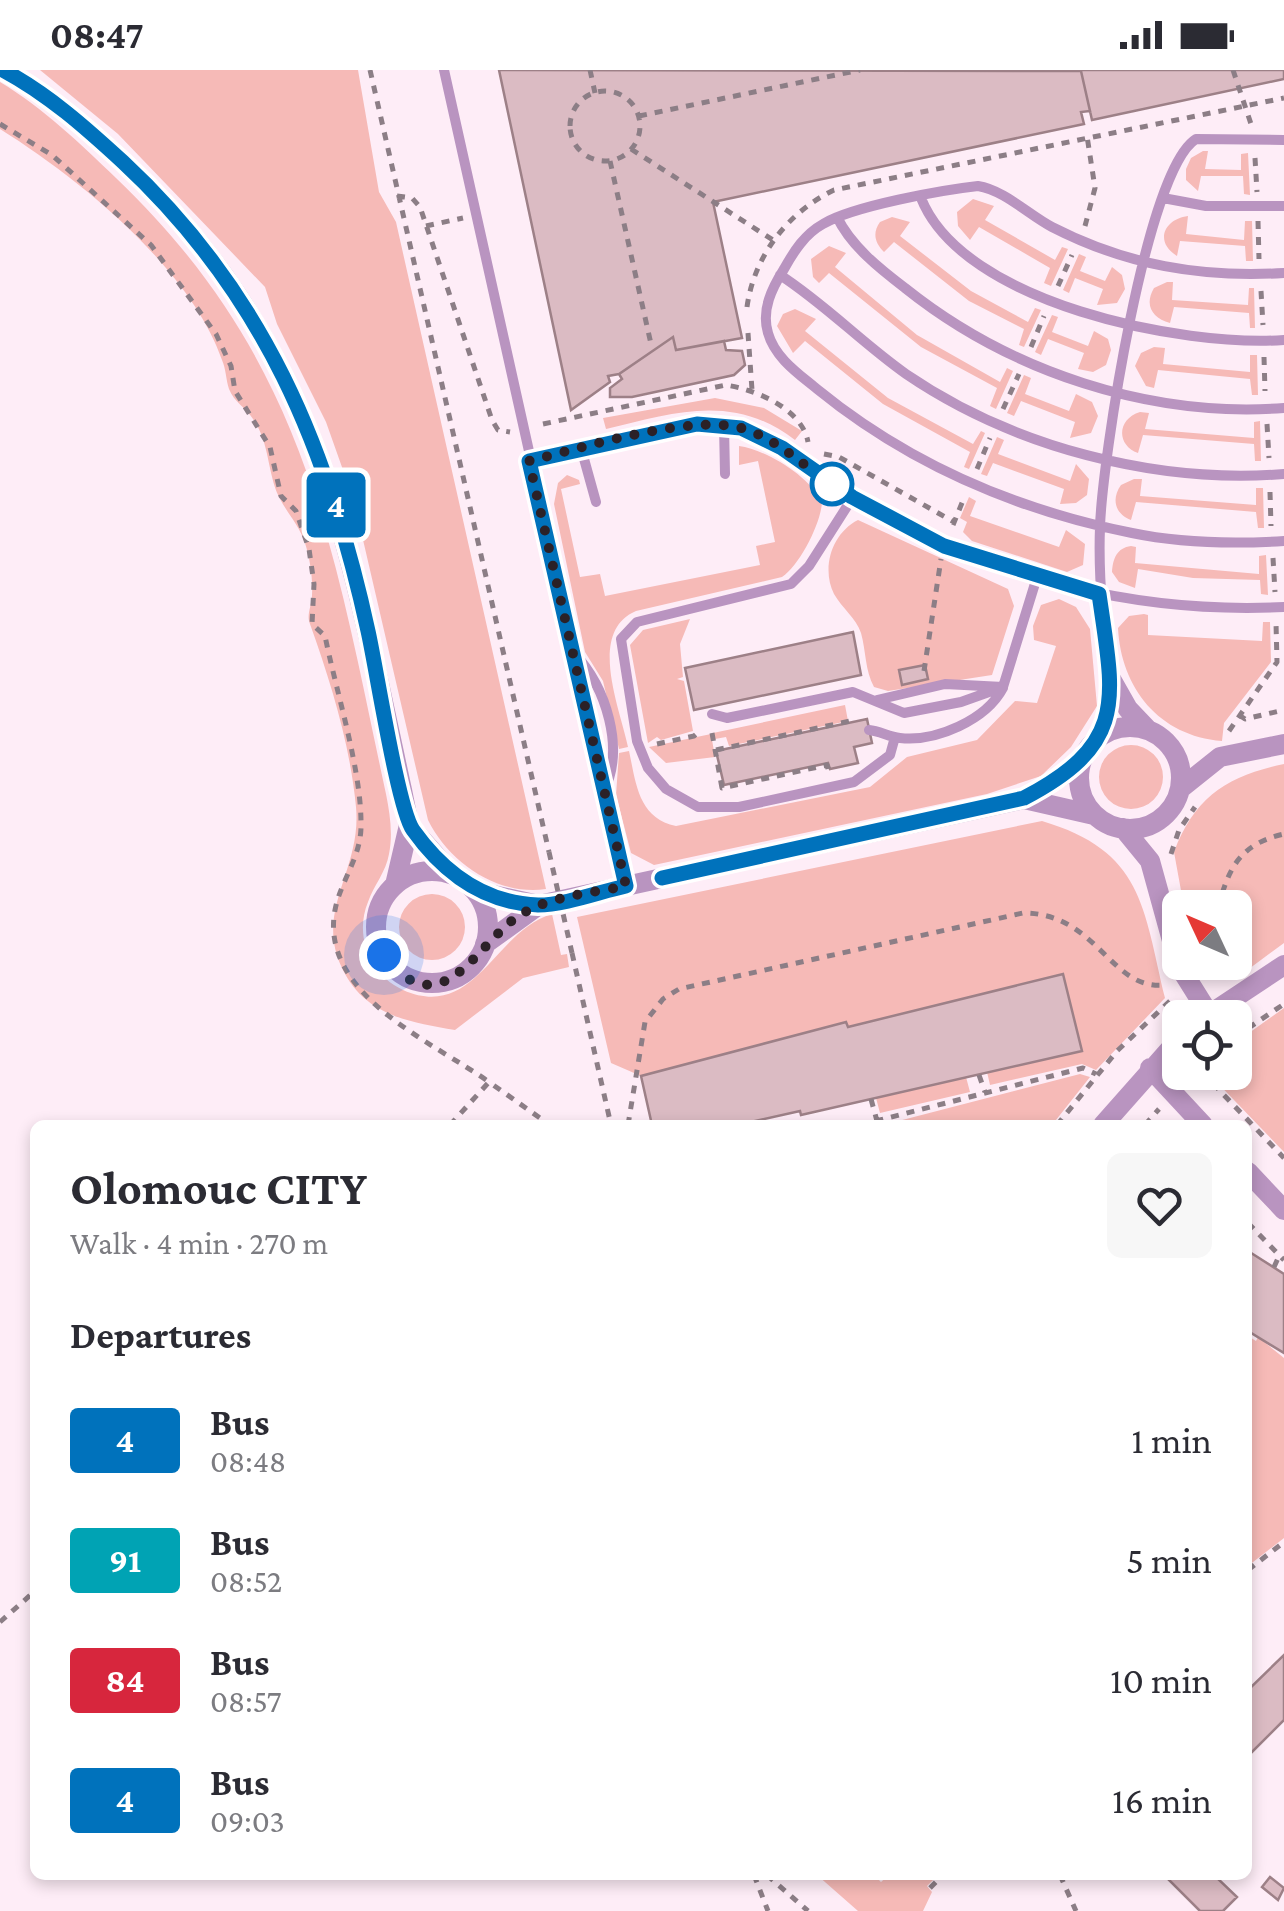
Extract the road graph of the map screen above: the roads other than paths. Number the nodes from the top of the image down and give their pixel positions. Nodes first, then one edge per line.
1 (3, 70) edge
2 (23, 70) edge
3 (444, 70) edge
4 (46, 97) junction
5 (1284, 140) edge
6 (920, 198) junction
7 (1162, 198) junction
8 (1284, 206) edge
9 (837, 217) junction
10 (1144, 264) junction
11 (1284, 272) edge
12 (780, 274) junction
13 (1130, 326) junction
14 (1284, 340) edge
15 (1116, 392) junction
16 (1284, 408) edge
17 (724, 424) junction
18 (581, 448) junction
19 (1105, 458) junction
20 (529, 461) junction
21 (726, 474) dead end
22 (1284, 474) edge
23 (852, 497) junction
24 (596, 502) dead end
25 (1100, 526) junction
26 (1284, 541) edge
27 (1038, 577) junction
28 (1099, 594) junction
29 (1284, 607) edge
30 (572, 650) junction
31 (1112, 679) junction
32 (1003, 687) junction
33 (877, 700) junction
34 (712, 714) dead end
35 (869, 730) dead end
36 (1149, 730) junction
37 (895, 737) junction
38 (1098, 738) junction
39 (1168, 744) junction
40 (1284, 744) edge
41 (1224, 748) junction
42 (1080, 764) junction
43 (1180, 788) junction
44 (602, 794) junction
45 (1024, 798) junction
46 (1095, 815) junction
47 (1162, 817) junction
48 (409, 825) junction
49 (1123, 828) junction
50 (1160, 861) junction
51 (452, 874) junction
52 (395, 885) junction
53 (626, 886) junction
54 (474, 890) junction
55 (539, 905) junction
56 (485, 944) junction
57 (1284, 965) edge
58 (1197, 1000) edge
59 (1231, 1000) edge
60 (1162, 1056) edge
61 (1150, 1068) junction
62 (1107, 1120) edge
63 (1198, 1120) edge
64 (1252, 1176) edge
65 (1284, 1210) edge

1 - 4 street
2 - 4 street
3 - 20 lane
4 - 48 street
5 - 7 lane
6 - 9 lane
6 - 10 lane
6 - 13 lane
7 - 8 lane
7 - 10 lane
9 - 12 lane
9 - 15 lane
10 - 11 lane
10 - 13 lane
12 - 19 lane
12 - 25 lane
13 - 14 lane
13 - 15 lane
15 - 16 lane
15 - 19 lane
17 - 18 lane
17 - 21 lane
17 - 23 lane
18 - 20 lane
18 - 24 lane
19 - 22 lane
19 - 25 lane
20 - 30 lane
23 - 27 lane
23 - 37 lane
25 - 26 lane
25 - 28 lane
27 - 28 lane
27 - 32 lane
28 - 29 lane
28 - 31 lane
30 - 44 lane
30 - 44 lane
31 - 36 street
31 - 38 street
32 - 33 lane
32 - 33 lane
32 - 37 lane
33 - 34 lane
35 - 37 lane
36 - 38 street
36 - 39 street
38 - 42 street
39 - 41 street
39 - 43 street
40 - 41 street
41 - 43 street
42 - 45 street
42 - 46 street
43 - 47 street
44 - 53 lane
45 - 46 street
45 - 53 street
46 - 49 street
47 - 49 street
47 - 50 street
48 - 51 street
48 - 52 street
49 - 50 street
50 - 58 street
51 - 52 street
51 - 54 street
52 - 56 street
53 - 55 street
54 - 55 street
54 - 56 street
55 - 56 street
57 - 59 street
60 - 61 street
61 - 62 street
61 - 63 street
64 - 65 street

